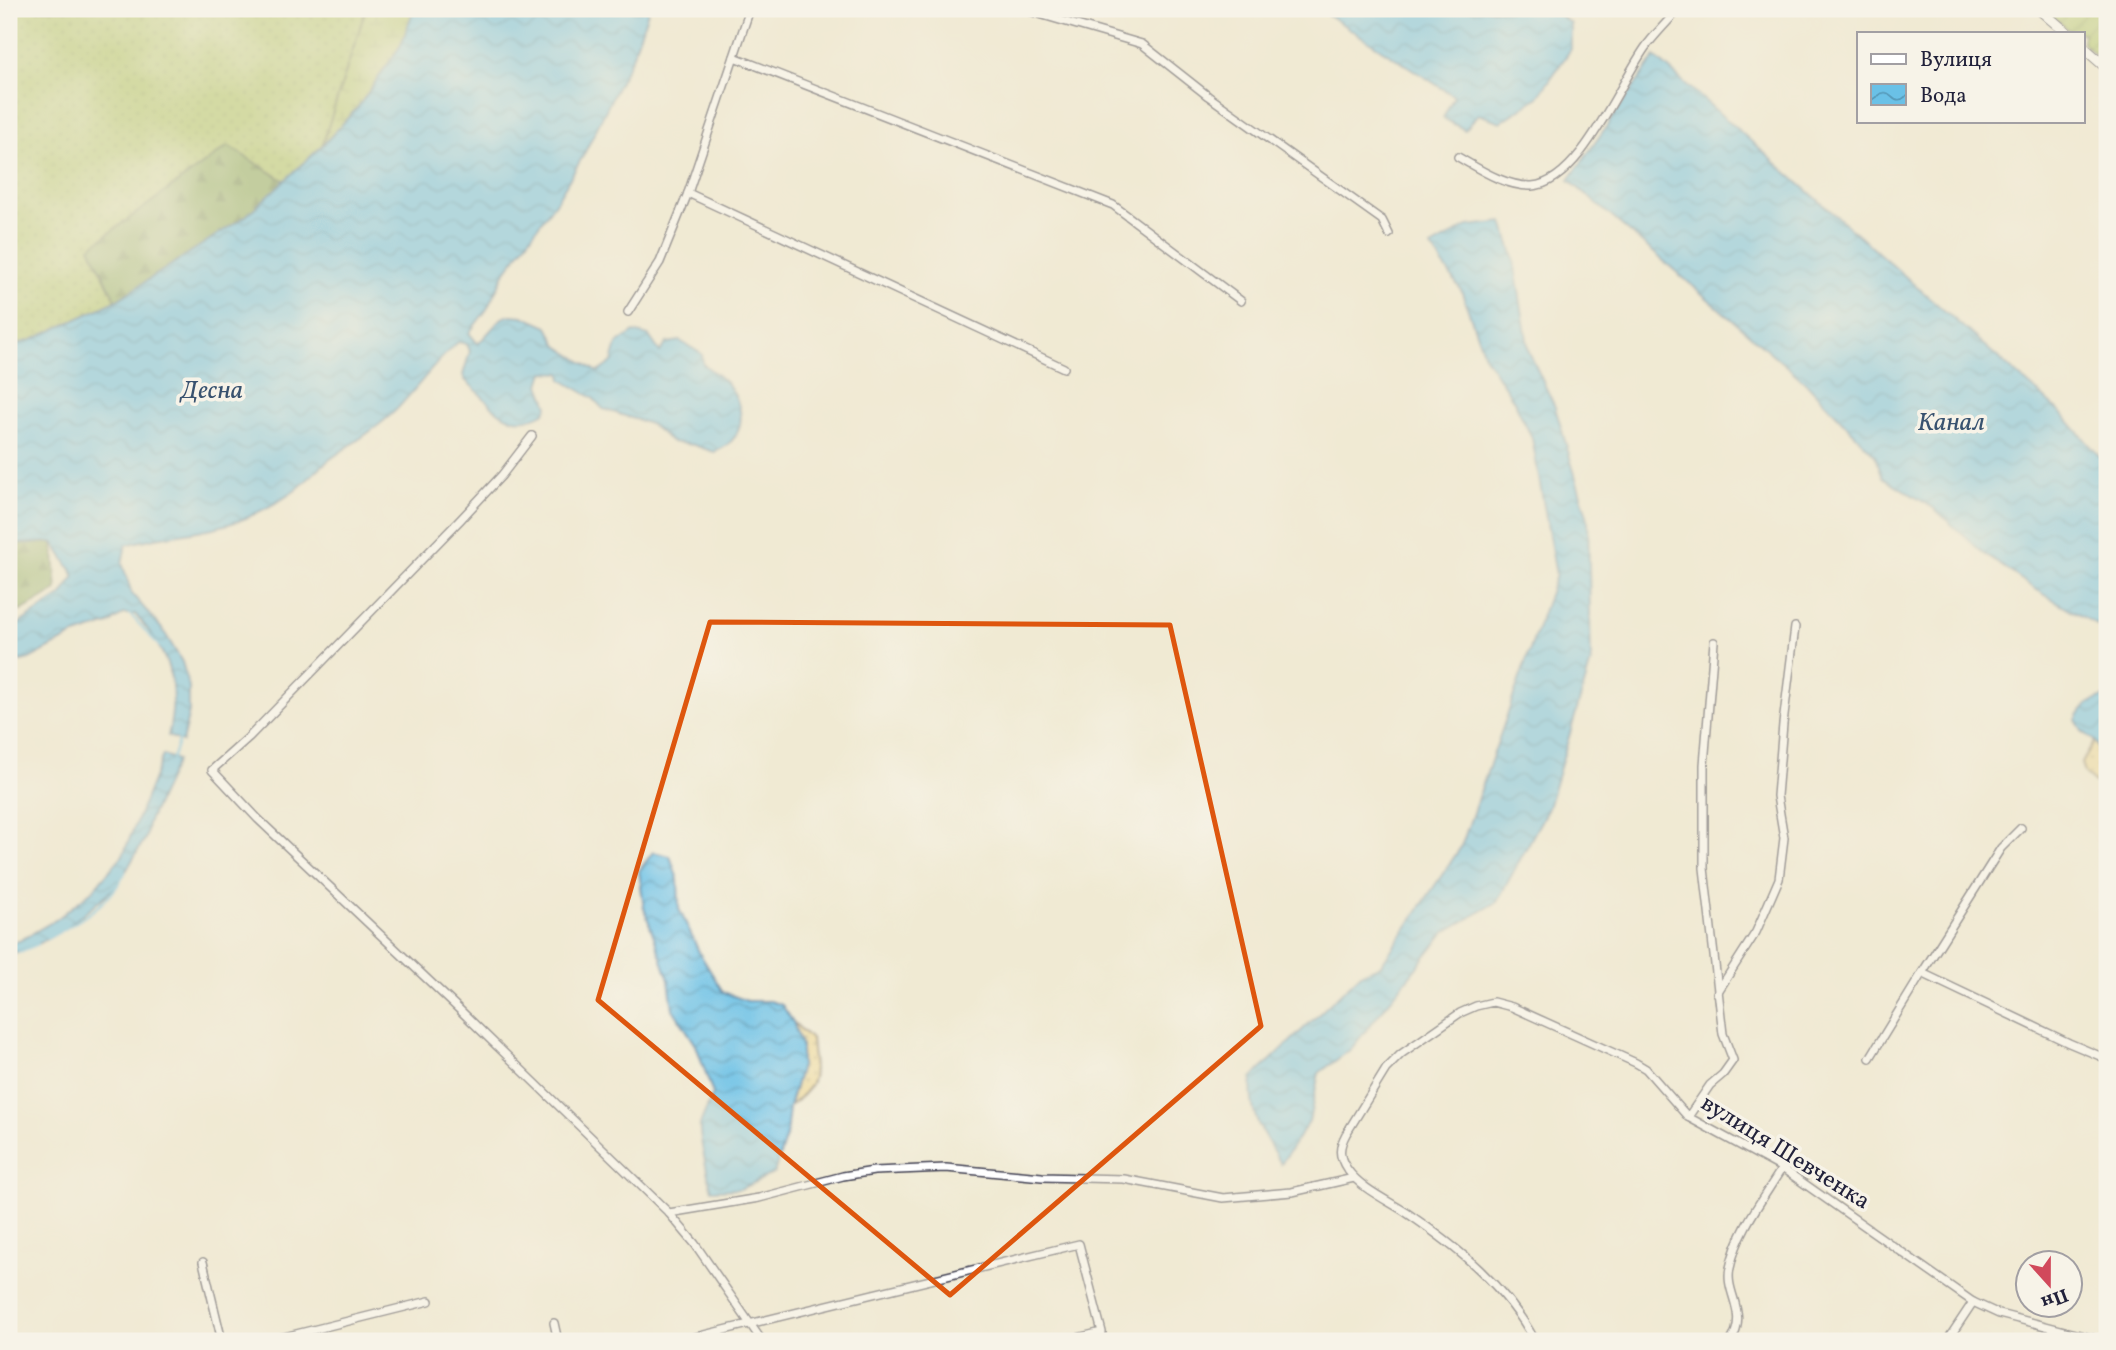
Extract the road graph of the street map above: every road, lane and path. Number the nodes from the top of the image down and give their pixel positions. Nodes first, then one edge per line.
1 (750, 9) edge
2 (1022, 9) edge
3 (1679, 9) edge
4 (2039, 9) edge
5 (2066, 32) edge
6 (2084, 48) edge
7 (734, 57) junction
8 (2107, 68) edge
9 (1458, 157) dead end
10 (688, 193) junction
11 (1389, 234) dead end
12 (1241, 301) dead end
13 (628, 312) dead end
14 (1064, 368) dead end
15 (532, 436) dead end
16 (1795, 627) dead end
17 (1714, 642) dead end
18 (2021, 828) dead end
19 (1922, 973) junction
20 (1717, 993) junction
21 (1870, 1058) dead end
22 (2107, 1059) edge
23 (1688, 1117) junction
24 (1782, 1168) junction
25 (1354, 1178) junction
26 (669, 1213) junction
27 (203, 1262) dead end
28 (429, 1301) dead end
29 (1973, 1302) junction
30 (554, 1323) dead end
31 (750, 1324) junction
32 (222, 1341) edge
33 (268, 1341) edge
34 (558, 1341) edge
35 (678, 1341) edge
36 (762, 1341) edge
37 (1064, 1341) edge
38 (1535, 1341) edge
39 (1731, 1341) edge
40 (1947, 1341) edge
41 (2103, 1341) edge

1 - 7 street
2 - 11 street
3 - 9 street
4 - 5 street
6 - 8 street
7 - 10 street
7 - 12 street
10 - 13 street
10 - 14 street
15 - 26 street
16 - 20 street
17 - 20 street
18 - 19 street
19 - 21 street
19 - 22 street
20 - 23 street
23 - 24 street, вулиця Шевченка
23 - 25 street, вулиця Шевченка
24 - 29 street, вулиця Шевченка
24 - 39 street
25 - 26 street
25 - 38 street
26 - 31 street
27 - 32 street
28 - 33 street
29 - 40 street
29 - 41 street, вулиця Шевченка
30 - 34 street
31 - 35 street
31 - 36 street
31 - 37 street

